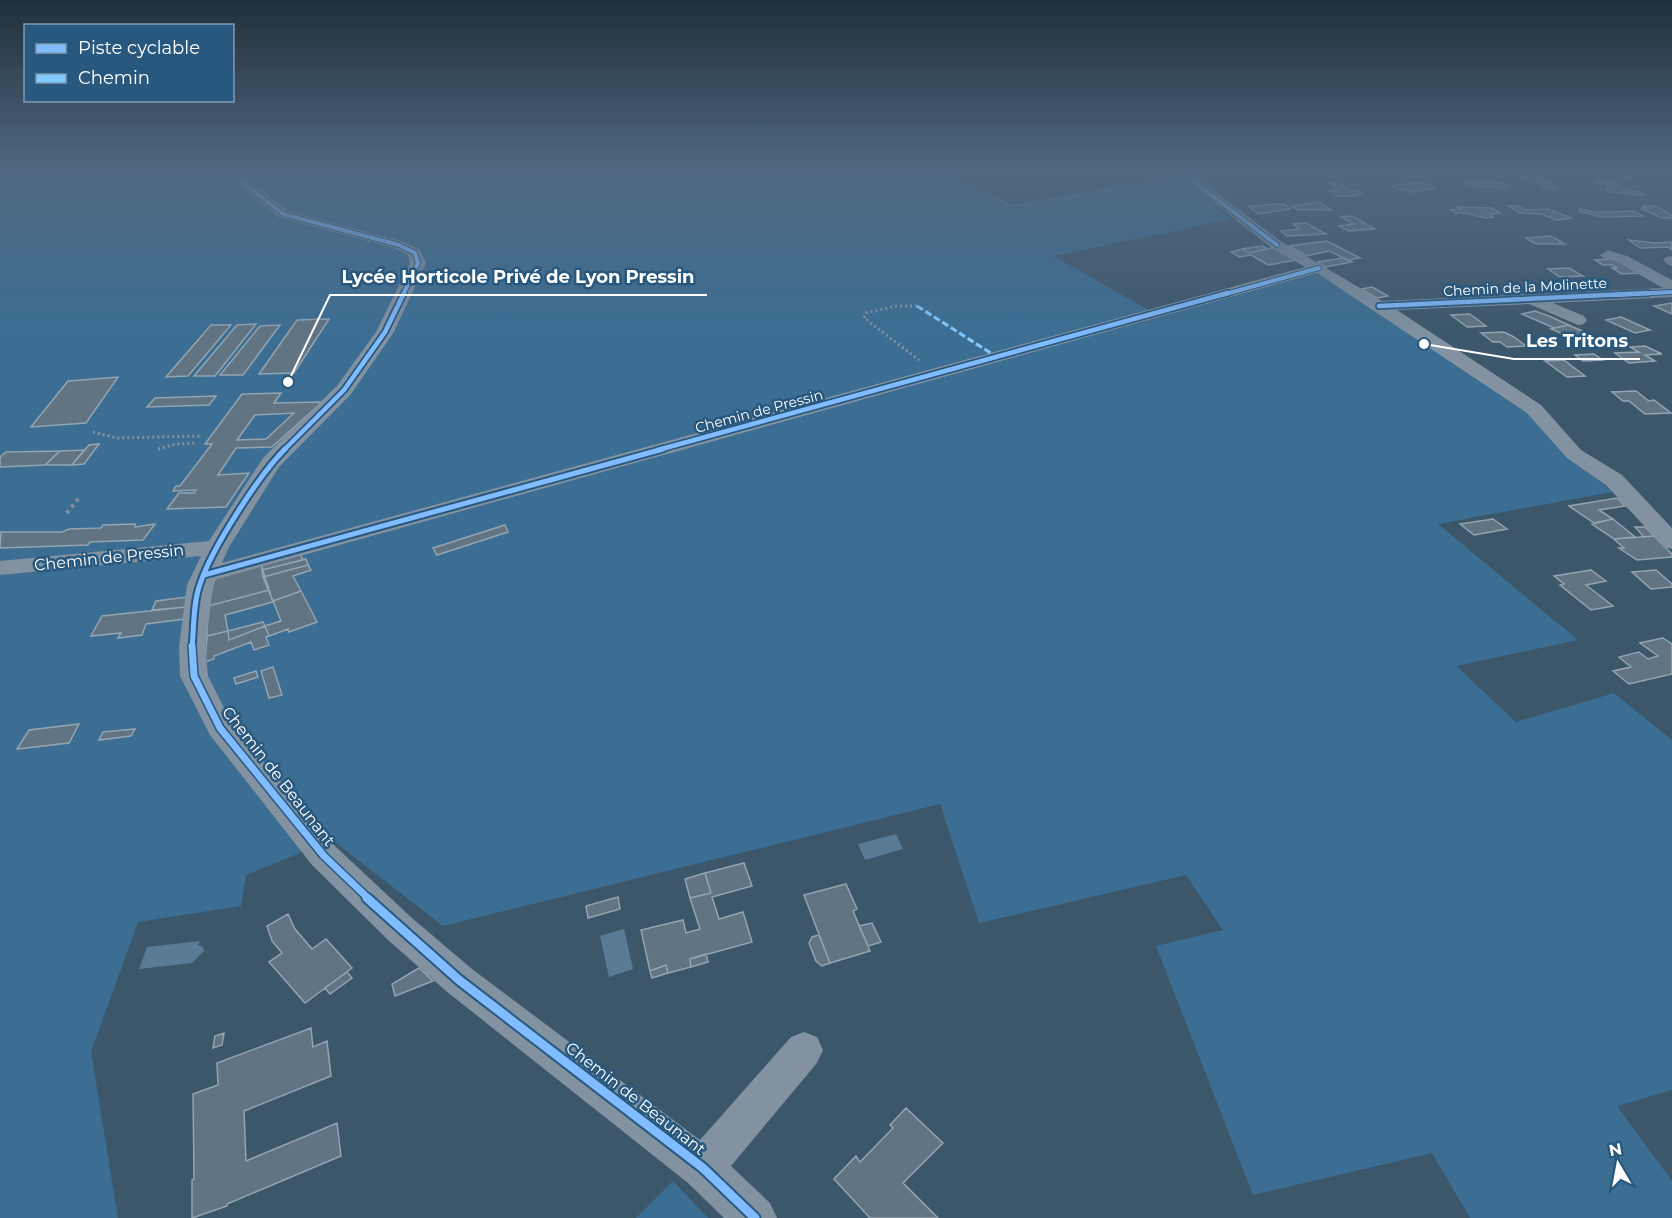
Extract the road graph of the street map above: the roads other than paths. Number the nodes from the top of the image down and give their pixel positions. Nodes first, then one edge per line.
1 (339, 229) edge
2 (1256, 229) edge
3 (1608, 255) dead end
4 (1319, 268) junction
5 (1672, 286) edge
6 (1672, 292) edge
7 (1529, 298) junction
8 (1379, 306) junction
9 (1578, 320) dead end
10 (1672, 542) edge
11 (217, 547) junction
12 (0, 568) edge
13 (204, 575) junction
14 (804, 1050) dead end
15 (703, 1168) junction
16 (755, 1218) edge

1 - 11 street, Chemin de Beaunant
2 - 4 street
3 - 5 street
4 - 8 street
4 - 13 street, Chemin de Pressin
6 - 7 street, Chemin de la Molinette
7 - 8 street, Chemin de la Molinette
7 - 9 street
8 - 10 street
11 - 12 street, Chemin de Pressin
11 - 13 street, Chemin de Beaunant
13 - 15 street, Chemin de Beaunant
14 - 15 street
15 - 16 street, Chemin de Beaunant

